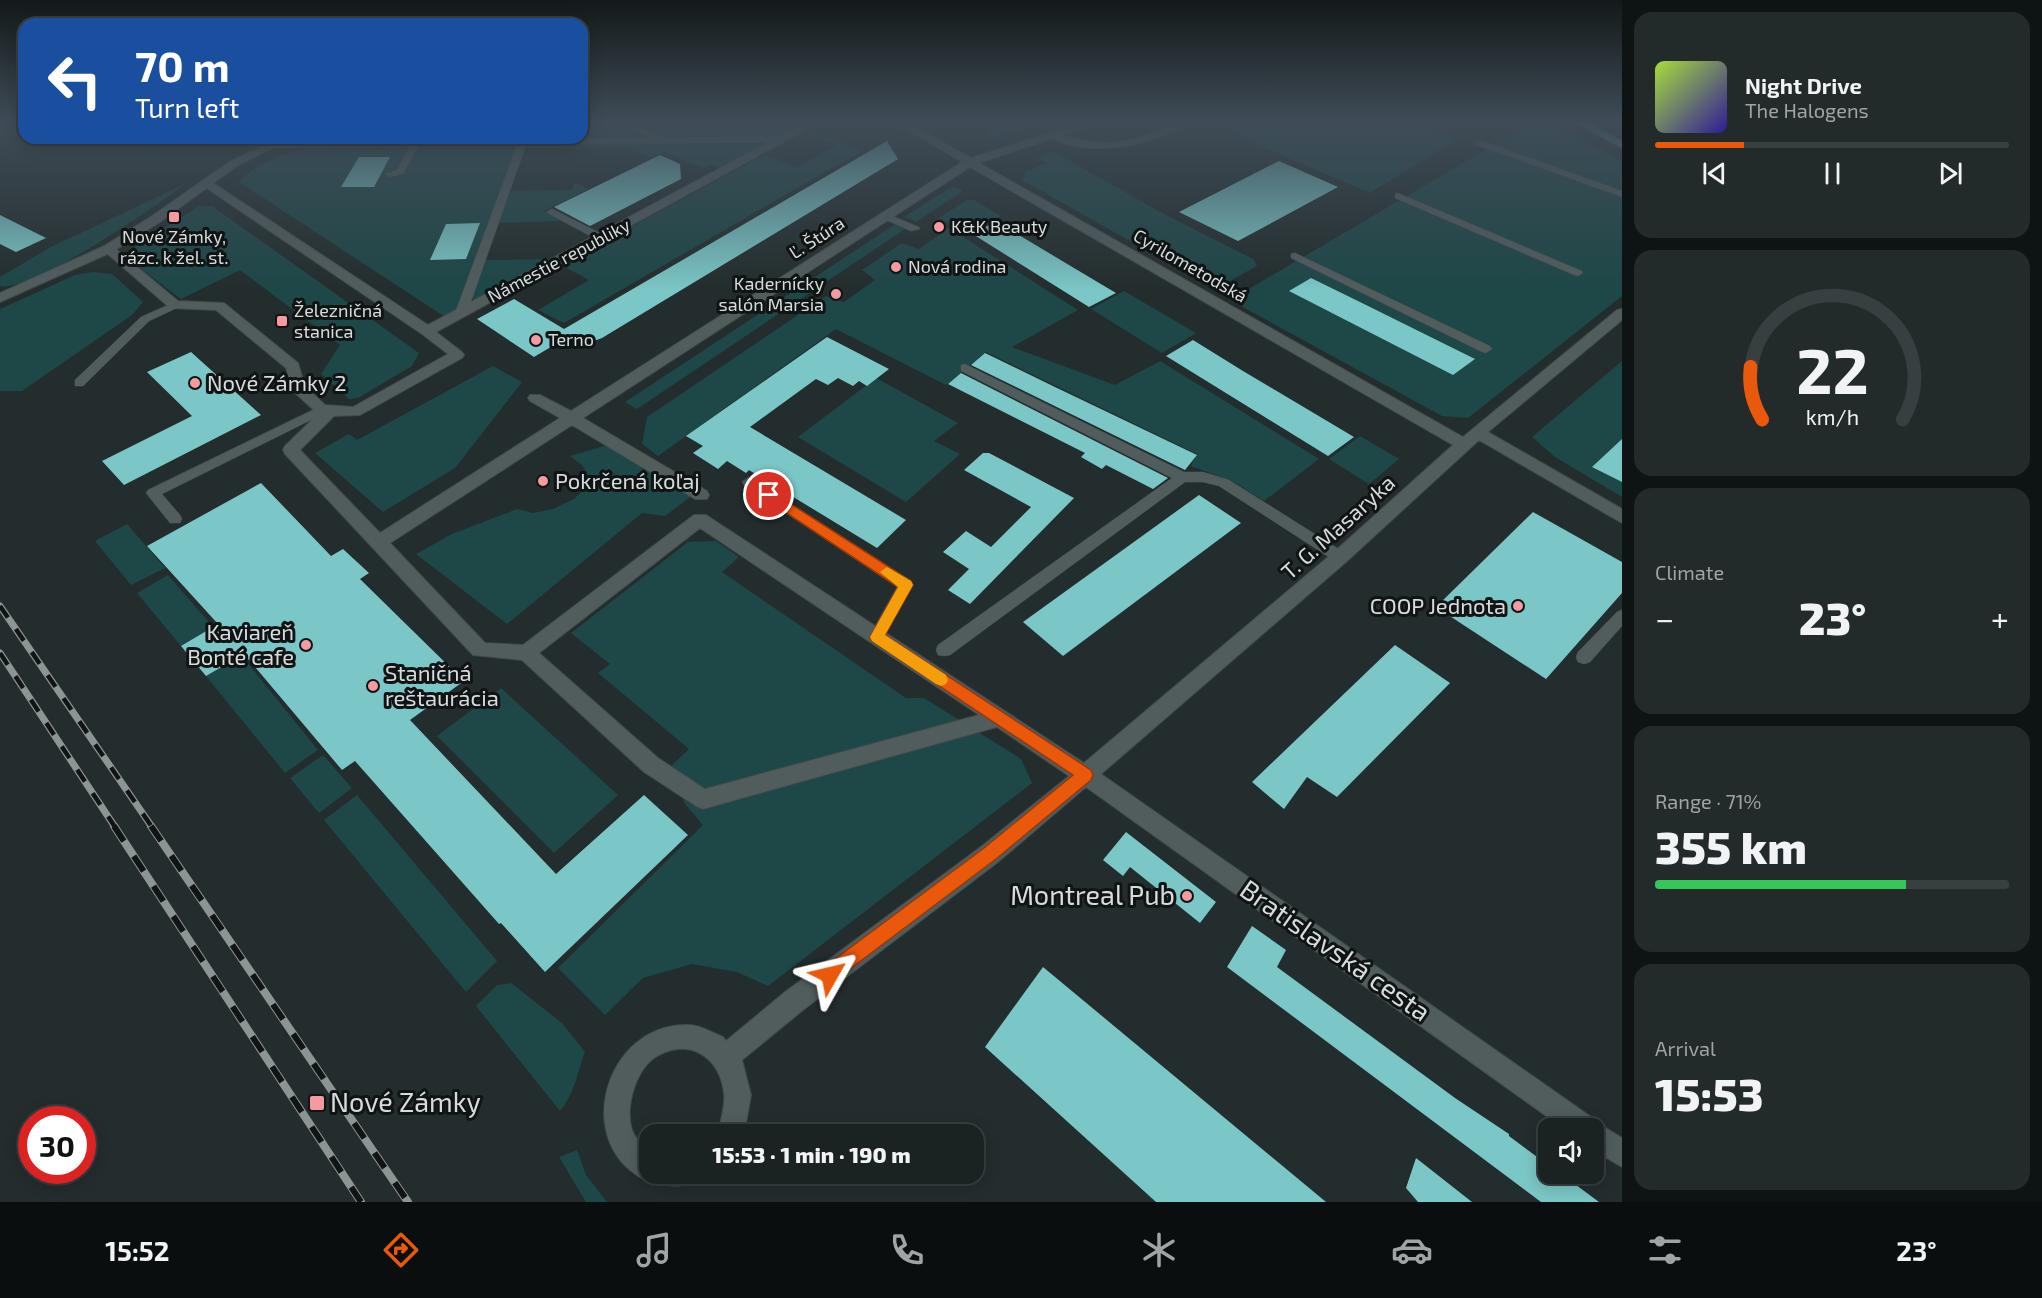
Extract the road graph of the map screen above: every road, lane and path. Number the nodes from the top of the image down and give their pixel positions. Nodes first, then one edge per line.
1 (214, 177) edge
2 (510, 177) edge
3 (715, 177) edge
4 (946, 177) edge
5 (996, 177) edge
6 (1575, 177) edge
7 (206, 183) junction
8 (1622, 194) edge
9 (1398, 196) dead end
10 (552, 212) dead end
11 (885, 216) junction
12 (915, 229) dead end
13 (602, 238) junction
14 (108, 249) junction
15 (1295, 256) dead end
16 (1578, 273) dead end
17 (0, 298) edge
18 (175, 305) junction
19 (461, 313) junction
20 (1622, 313) edge
21 (427, 331) junction
22 (1486, 350) dead end
23 (965, 368) dead end
24 (79, 383) dead end
25 (535, 398) dead end
26 (325, 411) junction
27 (571, 417) junction
28 (1478, 433) junction
29 (1464, 444) junction
30 (1182, 477) junction
31 (749, 482) dead end
32 (701, 495) dead end
33 (1622, 517) edge
34 (176, 519) dead end
35 (377, 543) junction
36 (1340, 557) junction
37 (1622, 616) edge
38 (877, 637) junction
39 (944, 650) dead end
40 (526, 653) junction
41 (1584, 657) dead end
42 (999, 718) junction
43 (1085, 775) junction
44 (726, 1057) junction
45 (1571, 1118) edge
46 (734, 1124) edge
47 (1604, 1142) edge
48 (1622, 1154) edge
49 (639, 1162) edge

1 - 7 street
2 - 19 lane
3 - 13 street, Námestie republiky
4 - 11 street, Ľ. Štúra
5 - 29 street, Cyrilometodská
6 - 8 lane
7 - 14 street
7 - 21 street
9 - 16 lane
10 - 13 lane
11 - 12 lane
11 - 27 street, Ľ. Štúra
13 - 19 street, Námestie republiky
14 - 17 street
14 - 18 street
15 - 22 lane
18 - 24 lane
18 - 26 street
19 - 21 street, Námestie republiky
20 - 28 street, T. G. Masaryka
21 - 26 street
23 - 30 lane
25 - 27 street
26 - 34 lane
26 - 35 street
27 - 32 street
27 - 35 street
28 - 29 street, T. G. Masaryka
28 - 33 street
29 - 36 street, T. G. Masaryka
30 - 36 lane
30 - 39 lane
31 - 38 lane
35 - 40 street
36 - 43 street, T. G. Masaryka
37 - 41 lane
38 - 40 street, Bratislavská cesta
38 - 42 street, Bratislavská cesta
40 - 42 street
42 - 43 street, Bratislavská cesta
43 - 44 street, T. G. Masaryka
43 - 45 street, Bratislavská cesta
44 - 46 street
44 - 49 street
47 - 48 street

